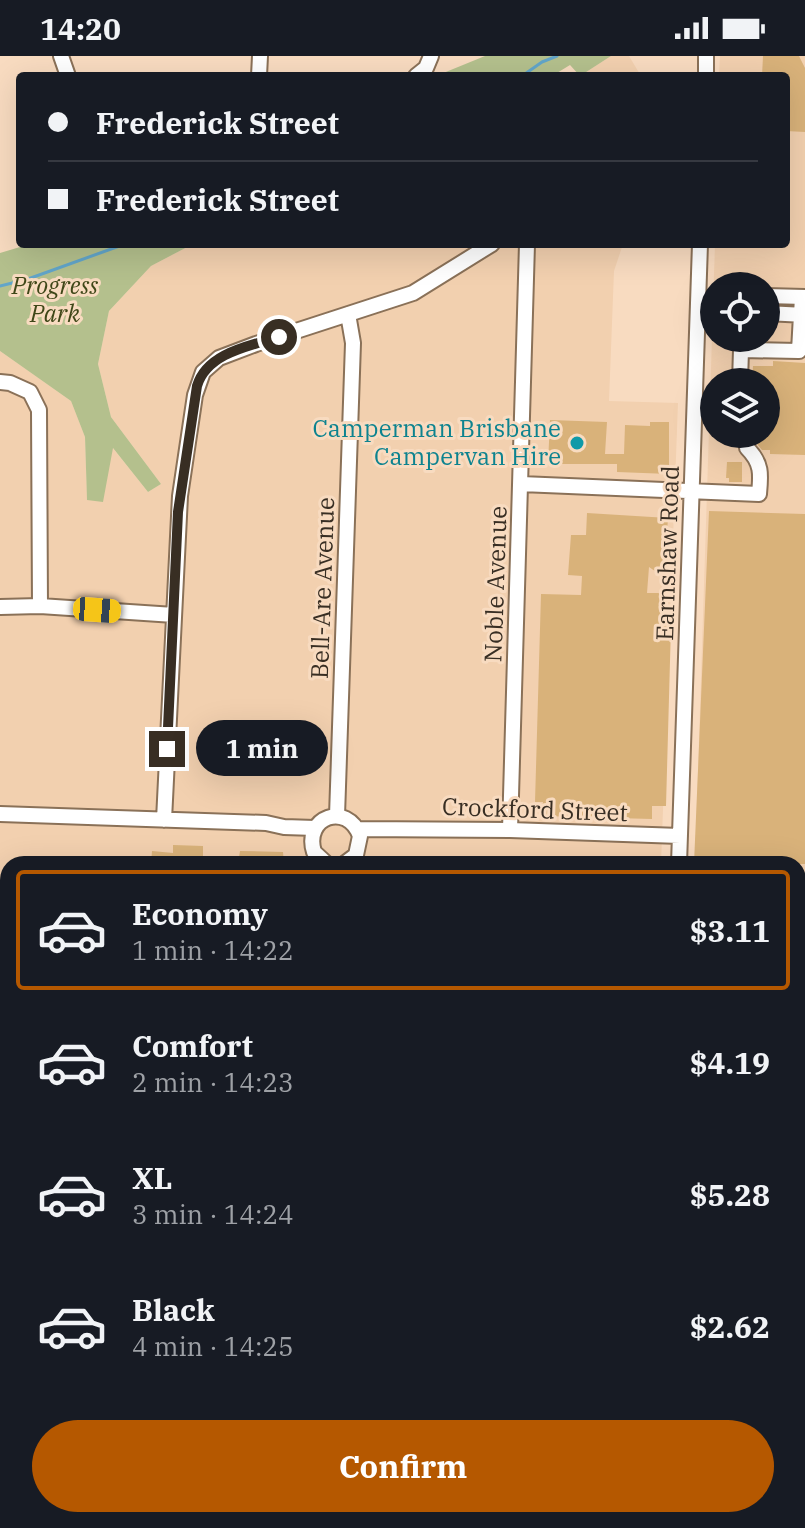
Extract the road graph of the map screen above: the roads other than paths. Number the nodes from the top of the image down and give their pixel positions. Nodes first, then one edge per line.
1 (486, 248) edge
2 (527, 248) edge
3 (700, 248) edge
4 (703, 272) edge
5 (780, 296) edge
6 (803, 297) edge
7 (348, 314) junction
8 (780, 314) edge
9 (803, 315) edge
10 (702, 352) edge
11 (740, 368) edge
12 (0, 382) edge
13 (747, 448) edge
14 (521, 484) junction
15 (692, 490) junction
16 (40, 606) junction
17 (0, 607) edge
18 (174, 615) junction
19 (0, 814) edge
20 (337, 816) junction
21 (164, 820) junction
22 (284, 827) junction
23 (315, 828) junction
24 (358, 829) junction
25 (388, 830) junction
26 (510, 830) junction
27 (680, 836) junction
28 (312, 846) junction
29 (359, 850) junction
30 (319, 856) edge
31 (353, 856) edge
32 (679, 856) edge

1 - 7 street
2 - 14 street, Noble Avenue
3 - 4 street, Earnshaw Road
5 - 6 street
6 - 9 street
7 - 18 street
7 - 20 street, Bell-Are Avenue
8 - 9 street
9 - 11 street
10 - 15 street, Earnshaw Road
12 - 16 street
13 - 15 street
14 - 15 street
14 - 26 street, Noble Avenue
15 - 27 street, Earnshaw Road
16 - 17 street
16 - 18 street
18 - 21 street
19 - 21 street
20 - 23 street
20 - 24 street
21 - 22 street
22 - 23 street
22 - 28 street
23 - 28 street
24 - 25 street, Crockford Street
24 - 29 street
25 - 26 street, Crockford Street
25 - 29 street
26 - 27 street, Crockford Street
27 - 32 street, Earnshaw Road
28 - 30 street
29 - 31 street

